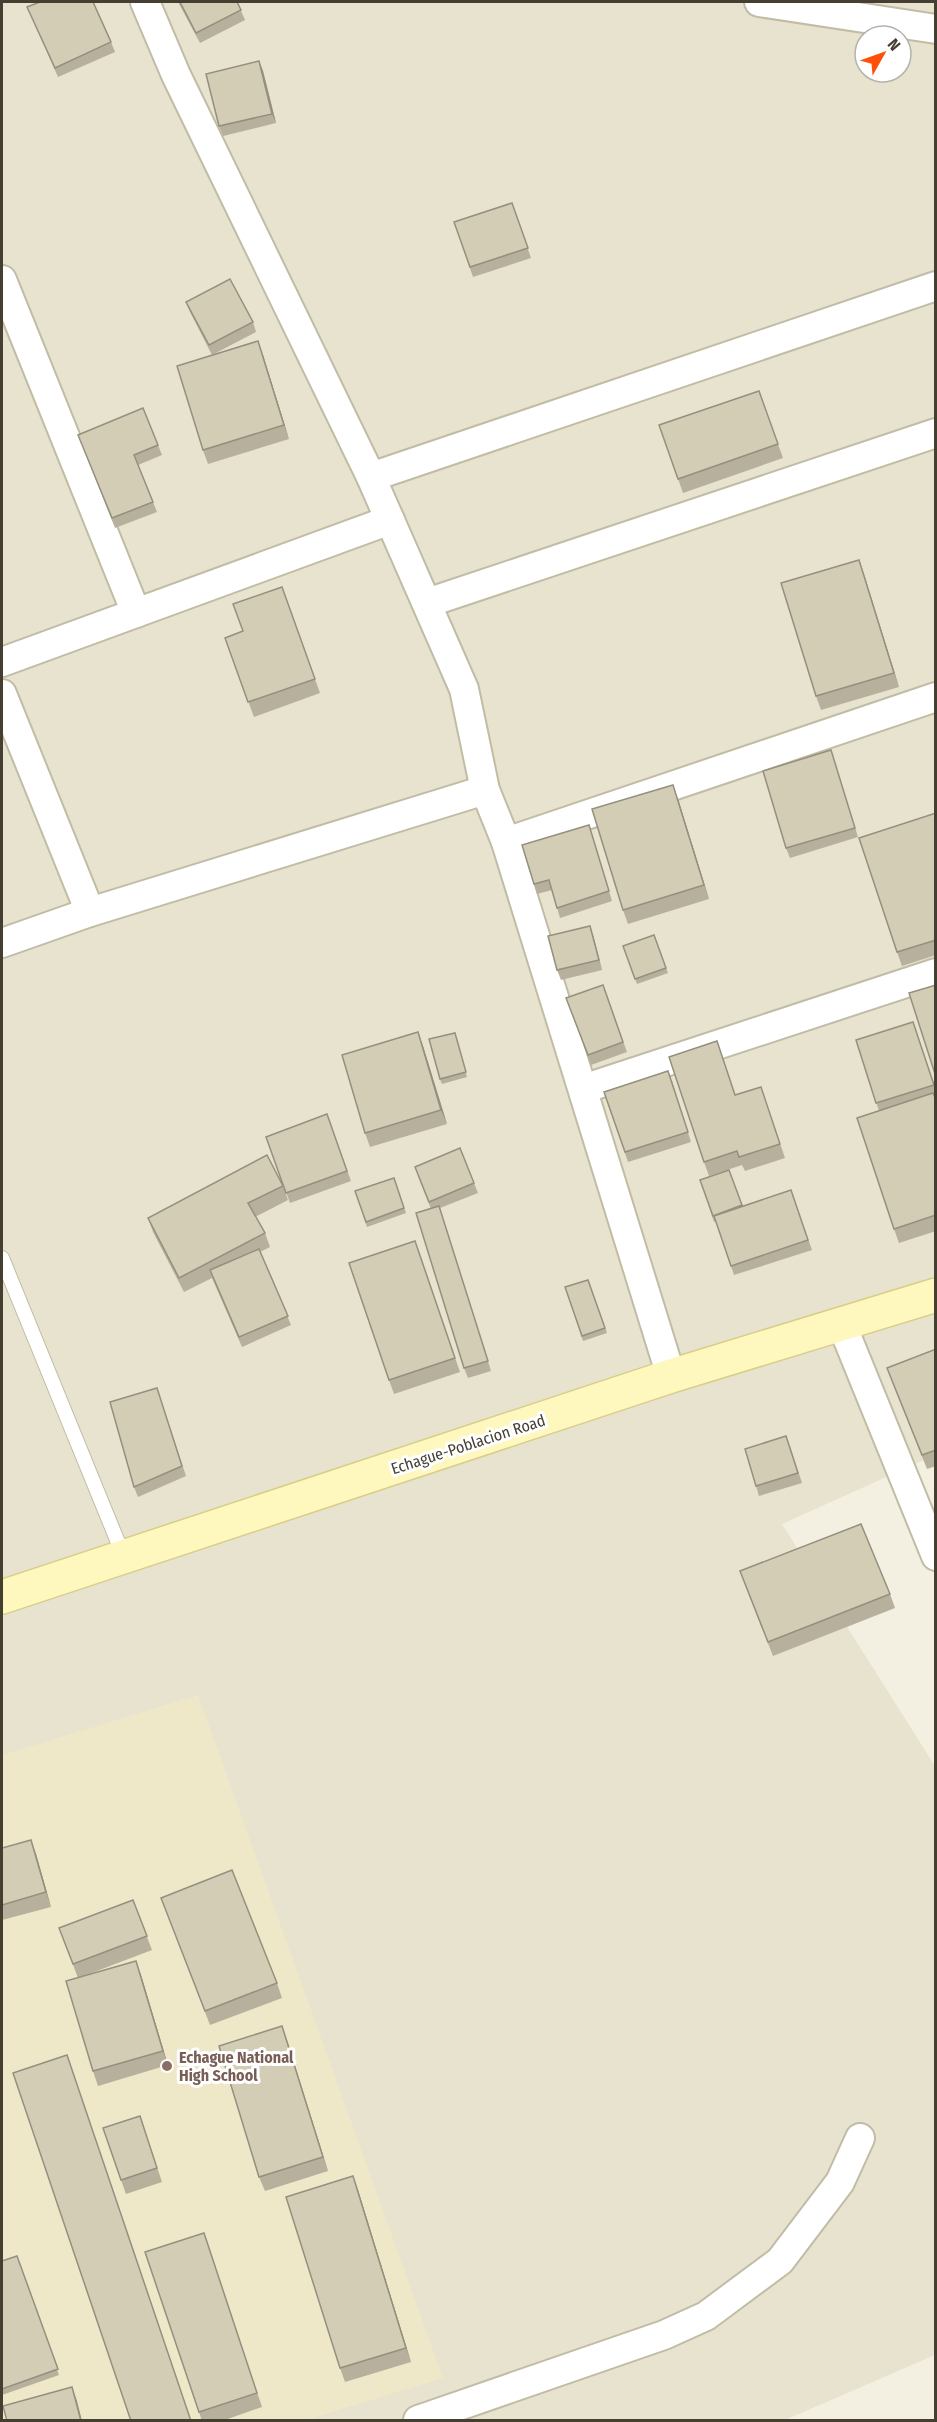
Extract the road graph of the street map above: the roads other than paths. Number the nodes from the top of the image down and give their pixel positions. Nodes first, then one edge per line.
1 (145, 2) edge
2 (759, 2) edge
3 (936, 29) edge
4 (2, 280) edge
5 (936, 286) edge
6 (936, 434) edge
7 (371, 477) junction
8 (390, 520) junction
9 (426, 603) junction
10 (136, 613) junction
11 (2, 662) edge
12 (2, 694) edge
13 (936, 697) edge
14 (485, 790) junction
15 (506, 842) junction
16 (90, 912) junction
17 (2, 944) edge
18 (936, 973) edge
19 (583, 1089) junction
20 (2, 1258) edge
21 (936, 1295) edge
22 (842, 1325) junction
23 (671, 1376) junction
24 (936, 1556) edge
25 (124, 1557) junction
26 (2, 1597) edge
27 (860, 2138) dead end
28 (418, 2421) edge

1 - 7 street
2 - 3 street
4 - 10 street
5 - 7 street
6 - 9 street
7 - 8 street
8 - 9 street
8 - 10 street
9 - 14 street
10 - 11 street
12 - 16 street
13 - 15 street
14 - 15 street
14 - 16 street
15 - 19 street
16 - 17 street
18 - 19 street
19 - 23 street
20 - 25 lane
21 - 22 main road, Echague-Poblacion Road
22 - 23 main road, Echague-Poblacion Road
22 - 24 street
23 - 25 main road, Echague-Poblacion Road
25 - 26 main road, Echague-Poblacion Road
27 - 28 street

